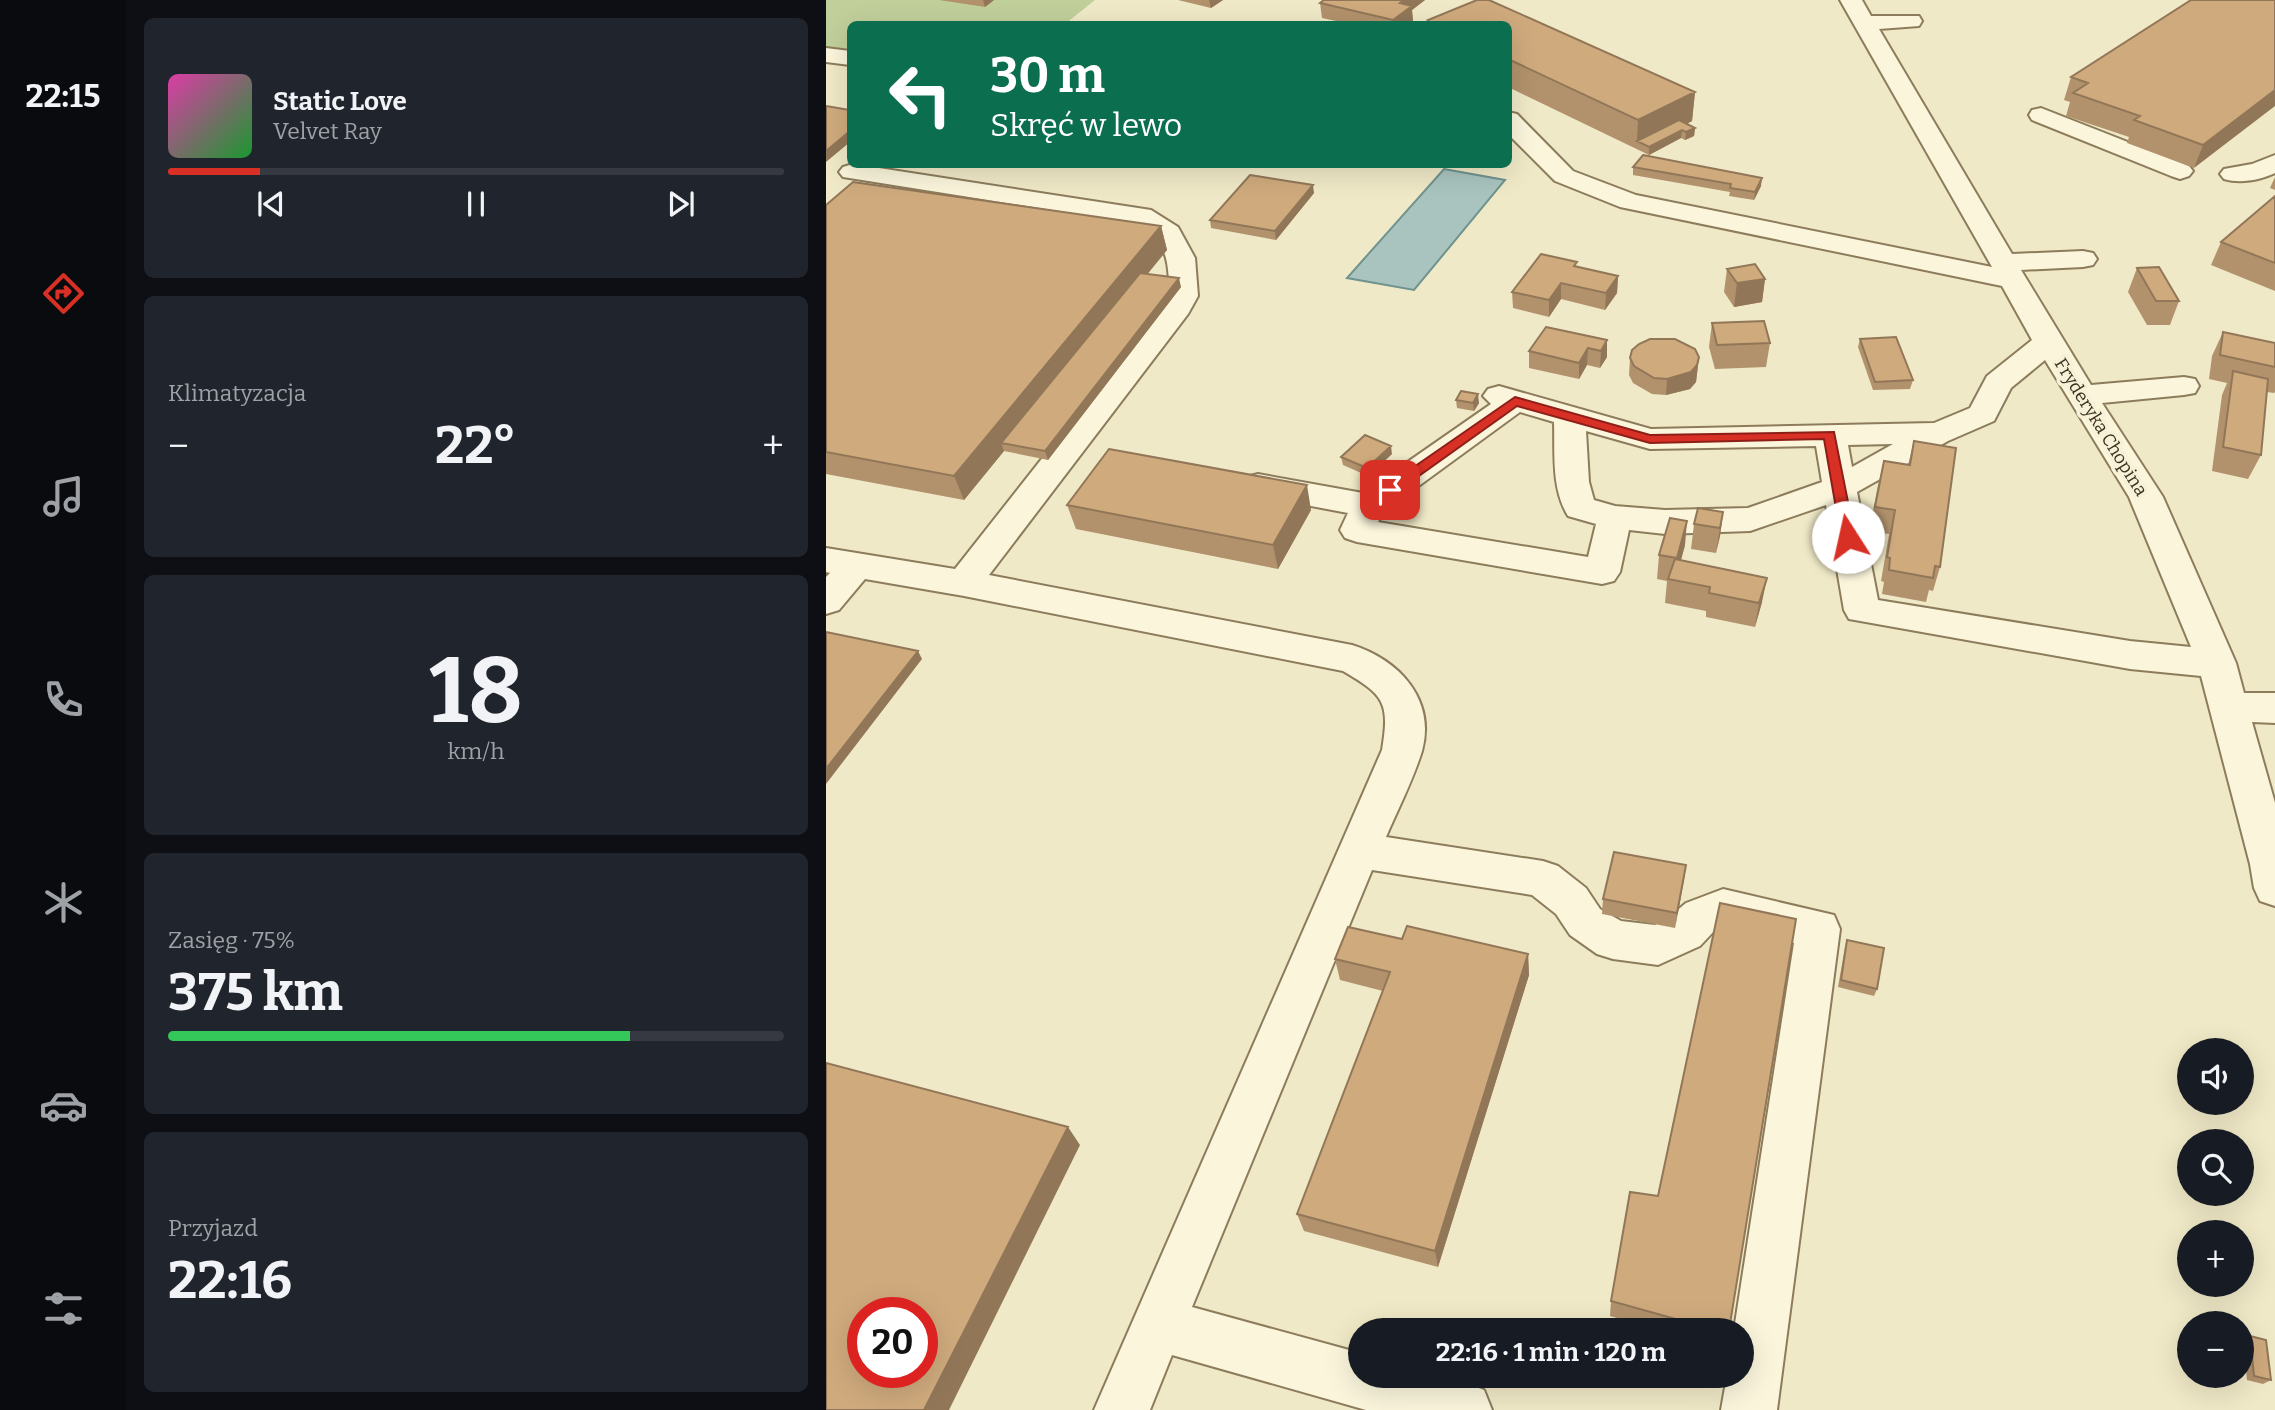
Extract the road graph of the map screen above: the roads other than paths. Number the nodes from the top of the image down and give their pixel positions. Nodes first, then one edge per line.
1 (1857, 12) edge
2 (1911, 21) dead end
3 (826, 55) edge
4 (847, 58) edge
5 (2040, 115) dead end
6 (1512, 122) edge
7 (2275, 163) edge
8 (2180, 171) dead end
9 (849, 174) edge
10 (2233, 174) dead end
11 (2083, 259) dead end
12 (2007, 272) junction
13 (2048, 342) junction
14 (2183, 386) dead end
15 (2082, 396) junction
16 (1570, 416) junction
17 (1938, 433) junction
18 (1830, 435) junction
19 (1224, 479) edge
20 (1839, 488) junction
21 (1369, 505) junction
22 (1615, 517) junction
23 (841, 563) edge
24 (964, 583) junction
25 (826, 601) edge
26 (2217, 663) junction
27 (2231, 707) junction
28 (2275, 708) edge
29 (1360, 850) junction
30 (2275, 888) edge
31 (1158, 1324) junction
32 (1122, 1410) edge
33 (1464, 1410) edge
34 (1749, 1410) edge

1 - 2 street
1 - 12 street, Fryderyka Chopina
3 - 4 street
5 - 8 street
6 - 12 street
7 - 10 street
9 - 24 street
11 - 12 street
12 - 13 street, Fryderyka Chopina
13 - 15 street, Fryderyka Chopina
13 - 17 street
14 - 15 street
15 - 26 street, Fryderyka Chopina
16 - 18 street
16 - 21 street
16 - 22 street
17 - 18 street
17 - 20 street
18 - 20 street
19 - 21 street
20 - 22 street
20 - 26 street
21 - 22 street
23 - 24 street
23 - 25 street
24 - 29 street
26 - 27 street, Fryderyka Chopina
27 - 28 street
27 - 30 street, Fryderyka Chopina
29 - 31 street
29 - 34 street
31 - 32 street
31 - 33 street

